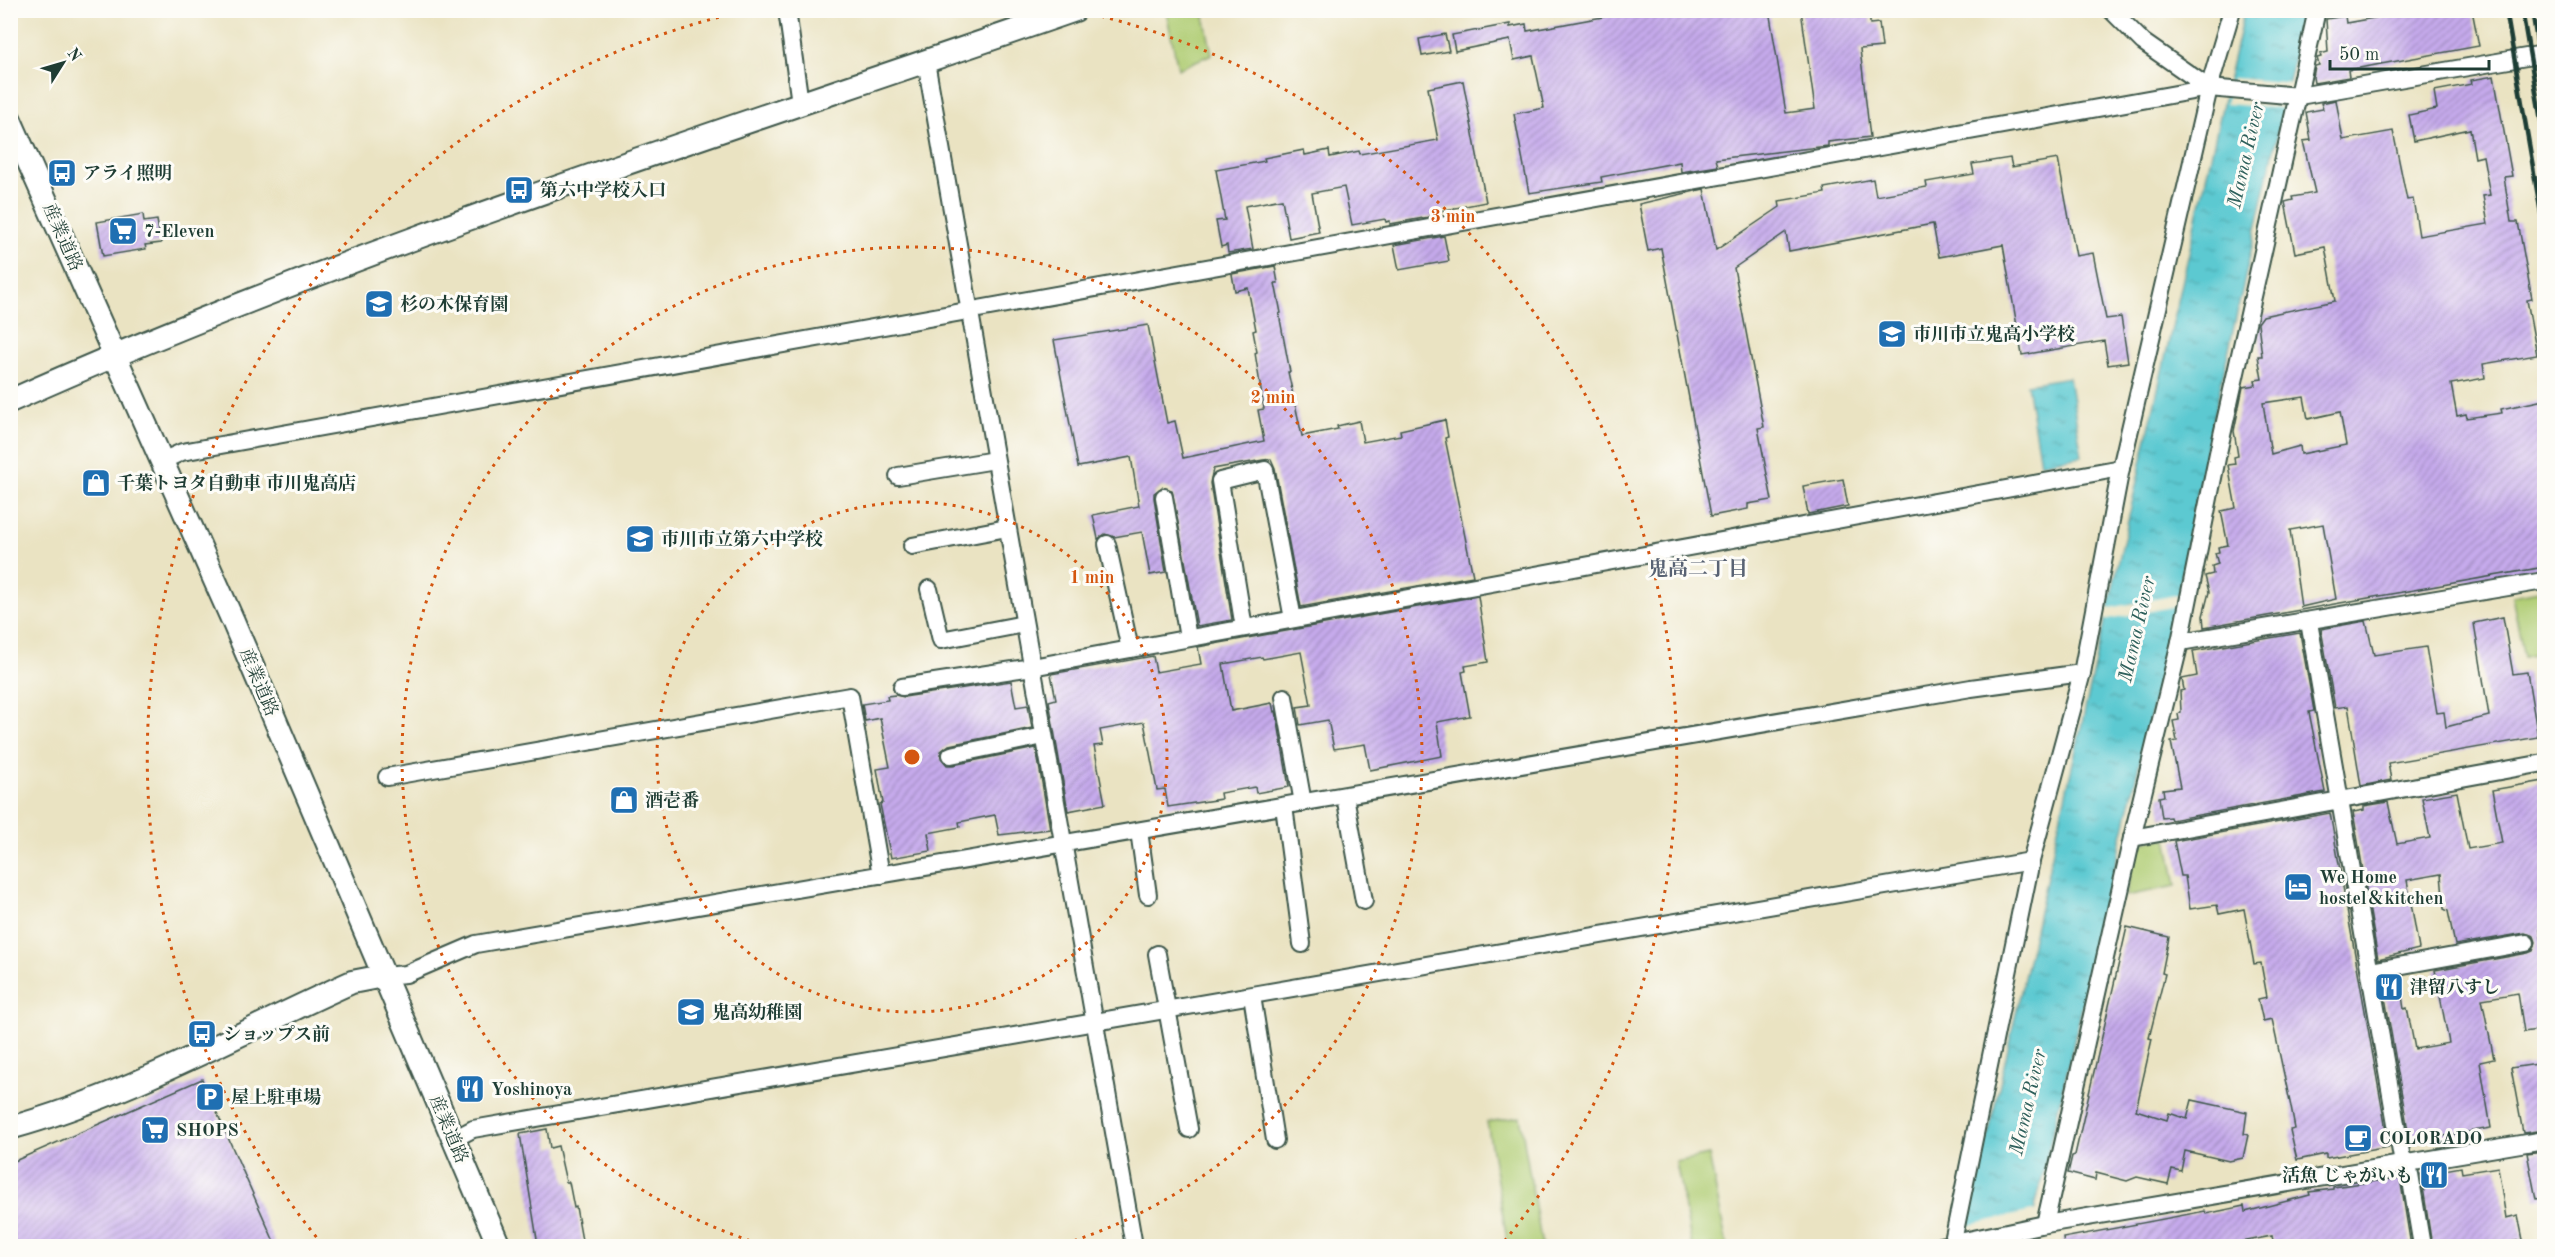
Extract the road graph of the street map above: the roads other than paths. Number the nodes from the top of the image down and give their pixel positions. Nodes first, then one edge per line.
1 (787, 10) edge
2 (1075, 10) edge
3 (2111, 10) edge
4 (2232, 10) edge
5 (2317, 10) edge
6 (2544, 54) edge
7 (926, 62) junction
8 (2217, 88) junction
9 (2294, 96) junction
10 (800, 103) junction
11 (10, 120) edge
12 (968, 310) junction
13 (116, 354) junction
14 (10, 401) edge
15 (995, 460) junction
16 (162, 461) junction
17 (2121, 468) junction
18 (898, 476) dead end
19 (1164, 497) dead end
20 (1007, 528) junction
21 (1107, 544) dead end
22 (912, 546) dead end
23 (2544, 581) edge
24 (928, 589) dead end
25 (1293, 619) junction
26 (2309, 622) junction
27 (1024, 624) junction
28 (1245, 628) junction
29 (1188, 638) junction
30 (2180, 642) junction
31 (1130, 649) junction
32 (1032, 667) junction
33 (2082, 673) junction
34 (902, 687) dead end
35 (1284, 698) dead end
36 (1044, 736) junction
37 (951, 755) dead end
38 (2544, 763) edge
39 (387, 777) dead end
40 (1344, 796) junction
41 (2340, 801) junction
42 (1303, 803) junction
43 (1284, 806) junction
44 (1138, 831) junction
45 (2132, 838) junction
46 (1063, 844) junction
47 (2031, 861) junction
48 (881, 875) junction
49 (1148, 895) dead end
50 (1364, 901) dead end
51 (2526, 943) dead end
52 (1302, 944) dead end
53 (1157, 954) dead end
54 (2370, 971) junction
55 (383, 975) junction
56 (1252, 996) junction
57 (1167, 1011) junction
58 (1095, 1024) junction
59 (10, 1128) edge
60 (1189, 1129) dead end
61 (454, 1139) junction
62 (1275, 1140) dead end
63 (2544, 1140) edge
64 (2405, 1163) junction
65 (2042, 1224) junction
66 (1951, 1245) edge
67 (499, 1246) edge
68 (1134, 1246) edge
69 (2422, 1246) edge

1 - 10 street
2 - 7 street
3 - 8 street
4 - 8 street
5 - 9 street
6 - 9 street
7 - 10 street
7 - 12 street
8 - 9 street
8 - 12 street
8 - 17 street
9 - 30 street
10 - 13 street
11 - 13 street, 産業道路
12 - 15 street
12 - 16 street
13 - 14 street
13 - 16 street, 産業道路
15 - 18 street
15 - 20 street
16 - 55 street, 産業道路
17 - 25 street
17 - 33 street
19 - 29 street
20 - 22 street
20 - 27 street
21 - 31 street
23 - 26 street
24 - 27 street
25 - 28 street
25 - 28 street
26 - 30 street
26 - 41 street
27 - 32 street
28 - 29 street
29 - 31 street
30 - 45 street
31 - 32 street
32 - 34 street
32 - 36 street
33 - 40 street
33 - 47 street
35 - 42 street
36 - 37 street
36 - 46 street
38 - 41 street
39 - 48 street
40 - 42 street
40 - 50 street
41 - 45 street
41 - 54 street
42 - 43 street
43 - 44 street
43 - 52 street
44 - 46 street
44 - 49 street
45 - 65 street
46 - 48 street
46 - 58 street
47 - 56 street
47 - 66 street
48 - 55 street
51 - 54 street
53 - 57 street
54 - 64 street
55 - 59 street
55 - 61 street, 産業道路
56 - 57 street
56 - 62 street
57 - 58 street
57 - 60 street
58 - 61 street
58 - 68 street
61 - 67 street, 産業道路
63 - 64 street
64 - 65 street
64 - 69 street
65 - 66 street

